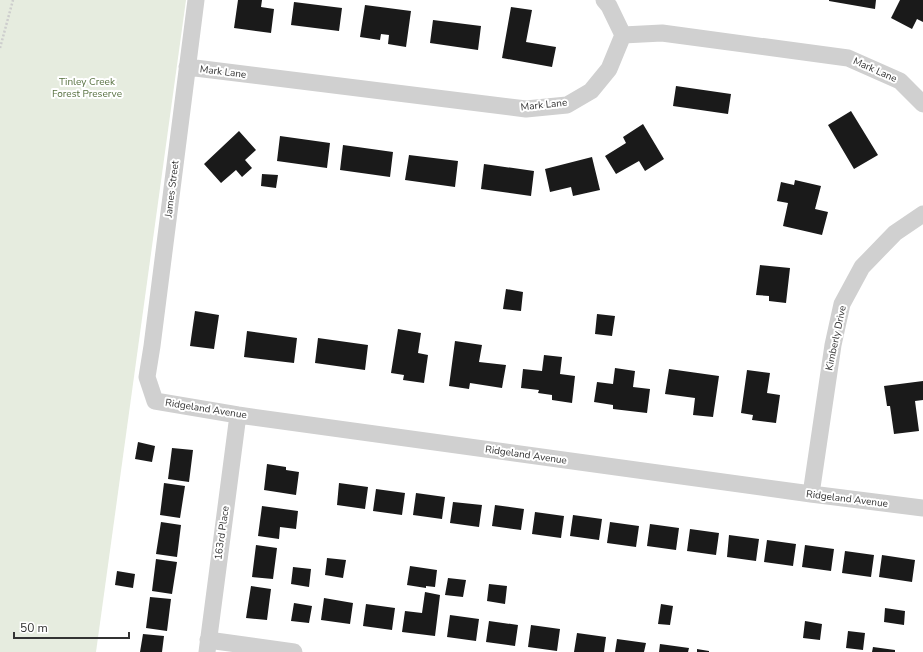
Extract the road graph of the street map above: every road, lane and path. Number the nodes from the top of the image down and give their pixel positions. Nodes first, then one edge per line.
1 (13, 0) edge
2 (196, 0) edge
3 (604, 0) edge
4 (623, 35) junction
5 (0, 48) edge
6 (187, 68) junction
7 (923, 104) edge
8 (923, 214) edge
9 (147, 377) joint
10 (238, 415) junction
11 (811, 494) junction
12 (923, 508) edge
13 (207, 646) edge
14 (294, 652) edge

1 - 5 path
2 - 6 street, James Street
3 - 4 street
4 - 6 street, Mark Lane
4 - 7 street, Mark Lane
6 - 9 street, James Street
8 - 11 street, Kimberly Drive
9 - 10 street, Ridgeland Avenue
10 - 11 street, Ridgeland Avenue
10 - 13 street, 163rd Place
11 - 12 street, Ridgeland Avenue
13 - 14 street

